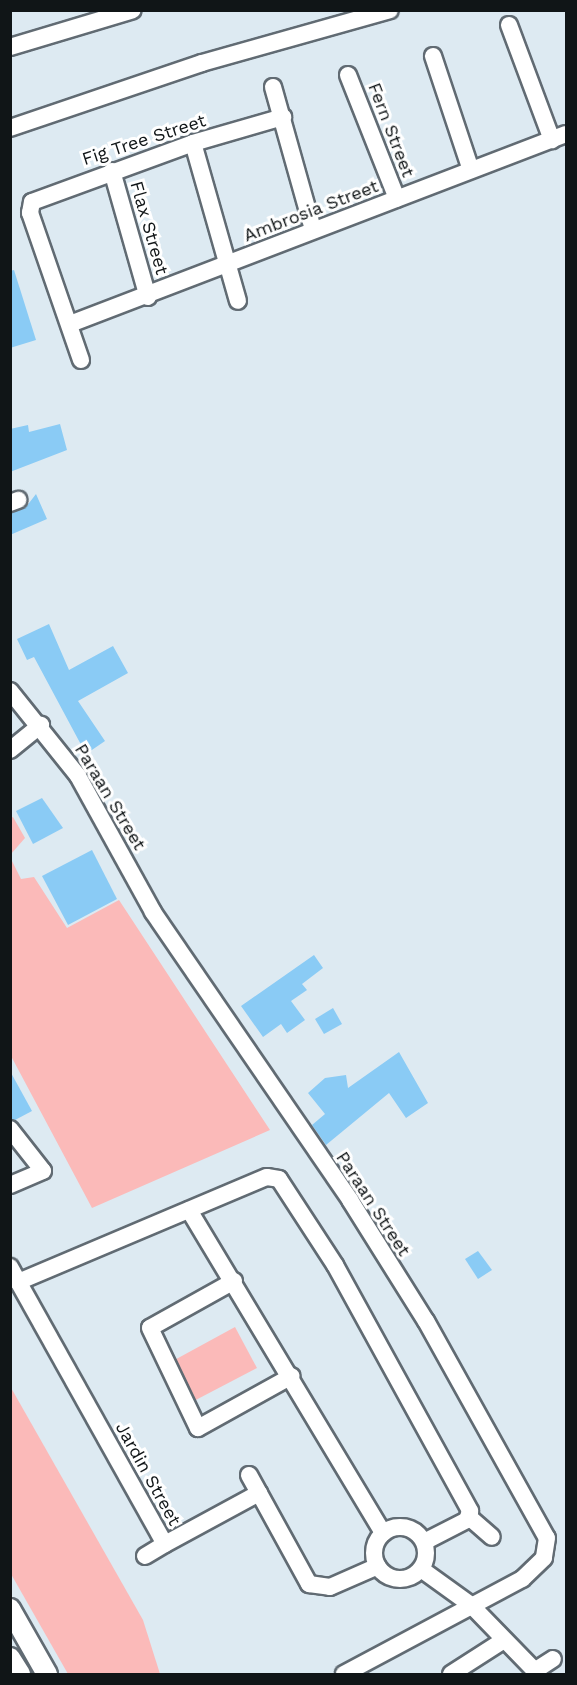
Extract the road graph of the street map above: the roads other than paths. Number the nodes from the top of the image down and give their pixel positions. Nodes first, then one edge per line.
1 (133, 10) edge
2 (390, 10) edge
3 (358, 15) edge
4 (509, 25) dead end
5 (10, 47) edge
6 (433, 56) dead end
7 (348, 75) dead end
8 (273, 87) dead end
9 (283, 117) junction
10 (10, 128) edge
11 (559, 137) edge
12 (193, 143) junction
13 (471, 170) junction
14 (112, 171) junction
15 (397, 199) junction
16 (314, 229) junction
17 (225, 266) junction
18 (148, 297) junction
19 (238, 301) dead end
20 (70, 324) junction
21 (81, 360) dead end
22 (10, 691) edge
23 (41, 725) junction
24 (10, 750) edge
25 (10, 1129) edge
26 (10, 1185) edge
27 (189, 1210) junction
28 (14, 1275) edge
29 (234, 1281) junction
30 (292, 1376) junction
31 (249, 1475) dead end
32 (259, 1493) junction
33 (469, 1517) junction
34 (383, 1533) junction
35 (492, 1537) dead end
36 (424, 1542) junction
37 (165, 1544) junction
38 (145, 1556) dead end
39 (378, 1566) junction
40 (421, 1569) junction
41 (471, 1605) junction
42 (10, 1609) edge
43 (504, 1640) junction
44 (10, 1658) edge
45 (553, 1659) dead end
46 (537, 1672) edge
47 (20, 1674) edge
48 (47, 1674) edge
49 (344, 1674) edge
50 (451, 1674) edge

1 - 5 street
2 - 3 street
3 - 10 street
4 - 11 street
6 - 13 street
7 - 15 street, Fern Street
8 - 9 street
9 - 12 street, Fig Tree Street
9 - 16 street
11 - 13 street, Ambrosia Street
12 - 14 street, Fig Tree Street
12 - 17 street
13 - 15 street, Ambrosia Street
14 - 18 street, Flax Street
14 - 20 street, Fig Tree Street
15 - 16 street, Ambrosia Street
16 - 17 street, Ambrosia Street
17 - 18 street, Ambrosia Street
17 - 19 street
18 - 20 street, Ambrosia Street
20 - 21 street
22 - 23 street, Paraan Street
23 - 24 street
23 - 41 street, Paraan Street
25 - 26 street
27 - 28 street
27 - 29 street
27 - 33 street
28 - 37 street, Jardin Street
29 - 30 street
29 - 30 street
30 - 34 street
31 - 32 street
32 - 37 street, Jardin Street
32 - 39 street
33 - 35 street
33 - 36 street
34 - 36 street
34 - 39 street
36 - 40 street
37 - 38 street
39 - 40 street
40 - 41 street
41 - 43 street
41 - 49 street, Paraan Street
42 - 48 street
43 - 46 street
43 - 50 street
44 - 47 street
45 - 46 street

